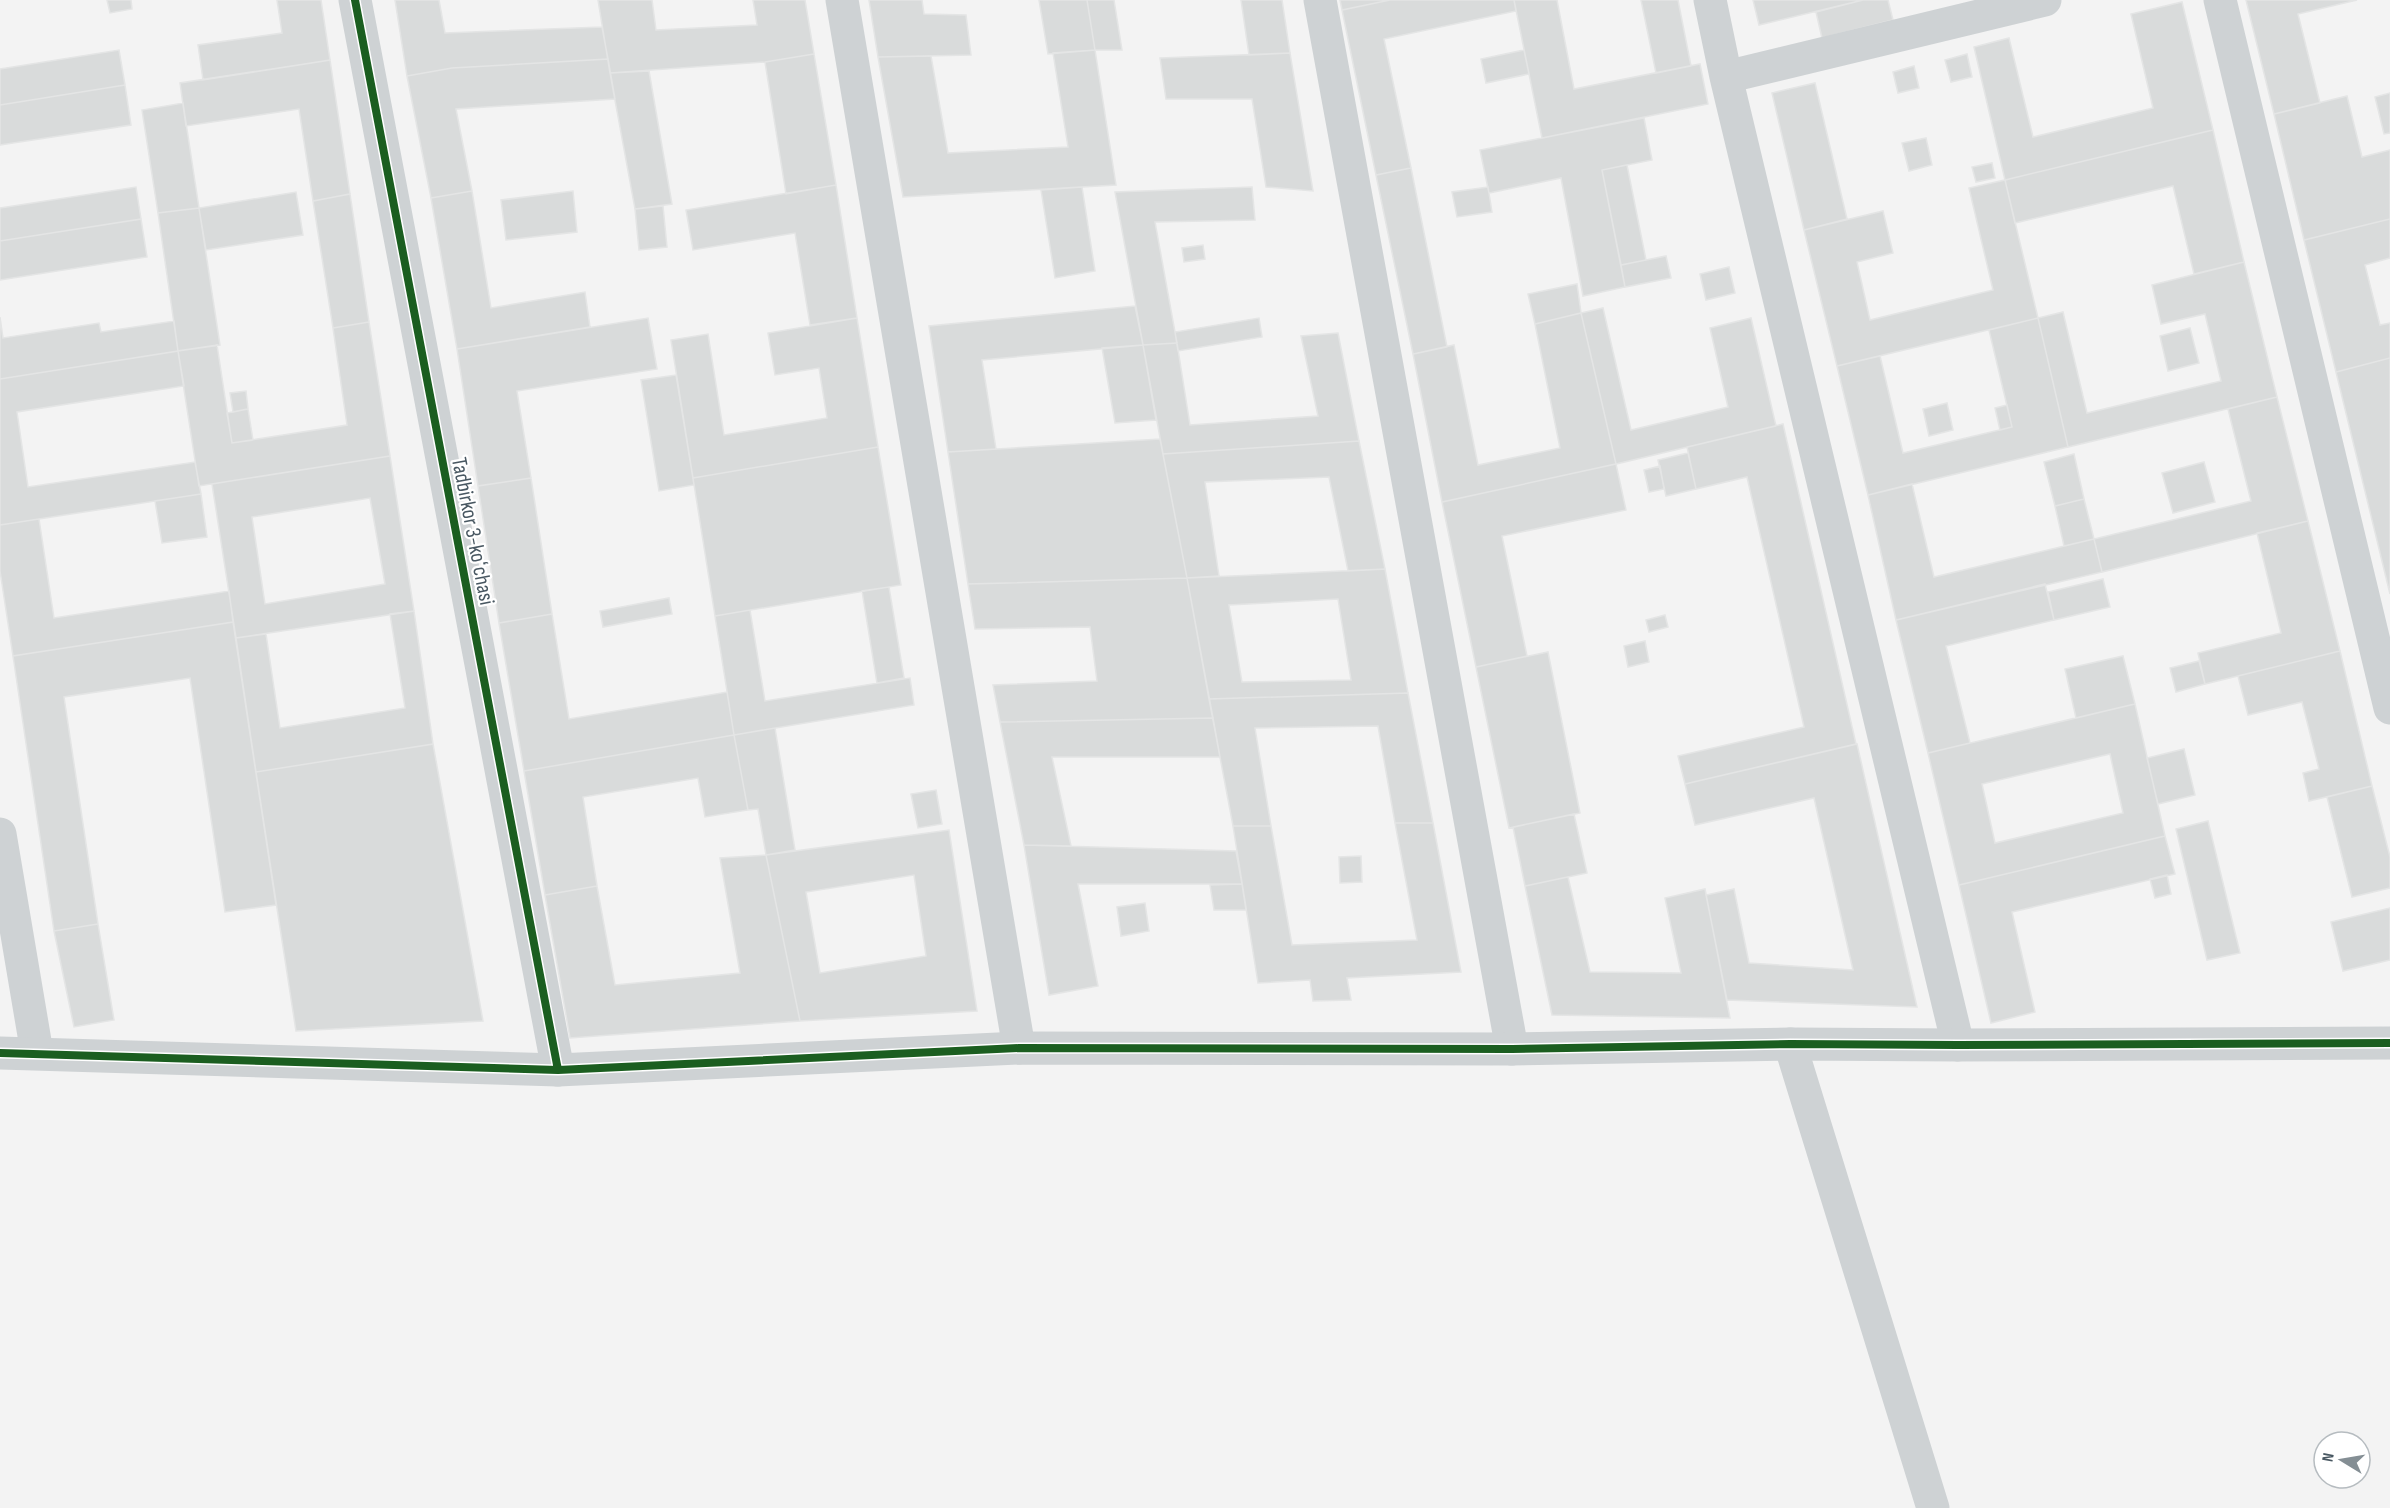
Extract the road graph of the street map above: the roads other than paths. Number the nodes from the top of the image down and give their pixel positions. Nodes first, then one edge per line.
1 (355, 0) edge
2 (842, 0) edge
3 (1320, 0) edge
4 (1710, 0) edge
5 (2045, 0) edge
6 (2220, 0) edge
7 (1726, 77) junction
8 (2390, 708) edge
9 (0, 834) edge
10 (2390, 1043) edge
11 (1790, 1044) junction
12 (1958, 1046) junction
13 (1019, 1048) junction
14 (1512, 1049) junction
15 (0, 1053) edge
16 (37, 1053) junction
17 (558, 1070) junction
18 (1933, 1508) edge

1 - 17 street, Tadbirkor 3-koʻchasi
2 - 13 street
3 - 14 street
4 - 7 street
5 - 7 street
6 - 8 street
7 - 12 street
9 - 16 street
10 - 12 street
11 - 12 street
11 - 14 street
11 - 18 street
13 - 14 street
13 - 17 street
15 - 16 street
16 - 17 street

